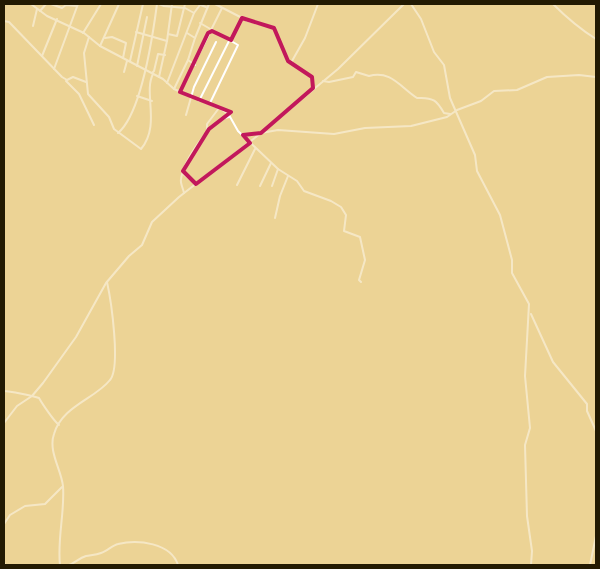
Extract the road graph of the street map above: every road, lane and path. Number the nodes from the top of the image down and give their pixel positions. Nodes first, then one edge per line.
1 (31, 4) edge
2 (46, 4) edge
3 (51, 4) edge
4 (78, 4) edge
5 (102, 4) edge
6 (118, 4) edge
7 (143, 4) edge
8 (158, 4) edge
9 (172, 4) edge
10 (185, 4) edge
11 (199, 4) edge
12 (209, 4) edge
13 (214, 4) edge
14 (318, 4) edge
15 (404, 4) edge
16 (411, 4) edge
17 (553, 4) edge
18 (171, 8) junction
19 (184, 8) junction
20 (222, 8) junction
21 (38, 10) junction
22 (194, 13) junction
23 (147, 17) dead end
24 (242, 18) junction
25 (57, 19) junction
26 (4, 21) edge
27 (200, 23) junction
28 (70, 25) junction
29 (33, 26) dead end
30 (212, 31) junction
31 (83, 32) junction
32 (136, 32) junction
33 (187, 33) junction
34 (168, 34) junction
35 (144, 35) junction
36 (221, 36) junction
37 (89, 37) junction
38 (152, 37) junction
39 (105, 38) junction
40 (195, 38) junction
41 (596, 39) edge
42 (167, 41) junction
43 (230, 41) junction
44 (216, 42) dead end
45 (100, 46) junction
46 (227, 46) dead end
47 (165, 54) junction
48 (42, 56) junction
49 (123, 58) junction
50 (128, 60) junction
51 (188, 60) junction
52 (292, 61) junction
53 (137, 66) junction
54 (195, 66) junction
55 (54, 69) junction
56 (144, 71) junction
57 (124, 72) dead end
58 (152, 74) junction
59 (62, 77) junction
60 (159, 77) junction
61 (596, 77) edge
62 (323, 81) junction
63 (86, 82) junction
64 (167, 83) junction
65 (174, 89) junction
66 (312, 90) junction
67 (180, 92) junction
68 (136, 96) junction
69 (191, 96) junction
70 (200, 101) junction
71 (152, 102) junction
72 (206, 104) junction
73 (219, 108) junction
74 (457, 110) junction
75 (451, 114) junction
76 (186, 115) dead end
77 (230, 117) junction
78 (94, 125) dead end
79 (207, 131) junction
80 (118, 133) junction
81 (262, 133) junction
82 (245, 135) junction
83 (250, 143) junction
84 (255, 149) junction
85 (271, 163) junction
86 (278, 170) junction
87 (182, 174) junction
88 (288, 176) junction
89 (196, 184) junction
90 (237, 185) dead end
91 (260, 186) dead end
92 (272, 186) dead end
93 (184, 193) junction
94 (275, 218) dead end
95 (107, 282) junction
96 (361, 282) dead end
97 (530, 312) junction
98 (4, 391) edge
99 (29, 398) junction
100 (4, 423) edge
101 (59, 425) junction
102 (596, 431) edge
103 (63, 486) junction
104 (4, 524) edge
105 (596, 536) edge
106 (60, 565) edge
107 (69, 565) edge
108 (178, 565) edge
109 (531, 565) edge
110 (590, 565) edge

1 - 21 street
2 - 21 street
3 - 4 street
4 - 28 street
5 - 31 street
6 - 39 street
7 - 32 street
8 - 18 street
8 - 38 street
9 - 18 street
10 - 19 street
11 - 12 street
11 - 22 street
12 - 13 street
12 - 27 street
13 - 20 street
14 - 52 street
15 - 62 street
16 - 74 street
17 - 41 street
18 - 19 street
18 - 34 street
19 - 22 street
19 - 34 street
20 - 24 street
20 - 30 street
21 - 25 street
21 - 29 street
22 - 33 street
23 - 35 street
24 - 43 street
24 - 52 street
25 - 28 street
25 - 48 street
26 - 48 street
27 - 30 street
27 - 40 street
28 - 31 street
28 - 55 street
30 - 36 street
30 - 54 street
31 - 37 street
32 - 35 street
32 - 50 street
33 - 40 street
33 - 64 street
34 - 42 street
35 - 38 street
35 - 53 street
36 - 43 street
36 - 70 street
37 - 45 street
37 - 63 street
38 - 42 street
38 - 56 street
39 - 45 street
39 - 49 street
40 - 51 street
42 - 47 street
43 - 46 street
43 - 72 street
44 - 69 street
45 - 49 street
47 - 58 street
47 - 60 street
48 - 55 street
49 - 50 street
50 - 53 street
50 - 57 street
51 - 54 street
51 - 65 street
52 - 66 street
53 - 56 street
54 - 67 street
55 - 59 street
56 - 58 street
56 - 68 street
58 - 60 street
58 - 71 street
59 - 63 street
59 - 78 street
60 - 64 street
61 - 74 street
62 - 66 street
62 - 75 street
63 - 80 street
64 - 65 street
65 - 67 street
66 - 81 street
67 - 69 street
68 - 71 street
68 - 80 street
69 - 70 street
69 - 76 street
70 - 72 street
71 - 80 street
72 - 73 street
73 - 77 street
73 - 79 street
74 - 75 street
74 - 97 street
75 - 81 street
77 - 79 street
77 - 82 street
79 - 87 street
81 - 82 street
81 - 83 street
82 - 83 street
83 - 84 street
83 - 89 street
84 - 85 street
84 - 90 street
85 - 86 street
85 - 91 street
86 - 88 street
86 - 92 street
87 - 89 street
87 - 93 street
88 - 94 street
88 - 96 street
89 - 93 street
93 - 95 street
95 - 99 street
95 - 101 street
97 - 102 street
97 - 109 street
98 - 99 street
99 - 100 street
99 - 101 street
101 - 103 street
103 - 104 street
103 - 106 street
105 - 110 street
107 - 108 street

